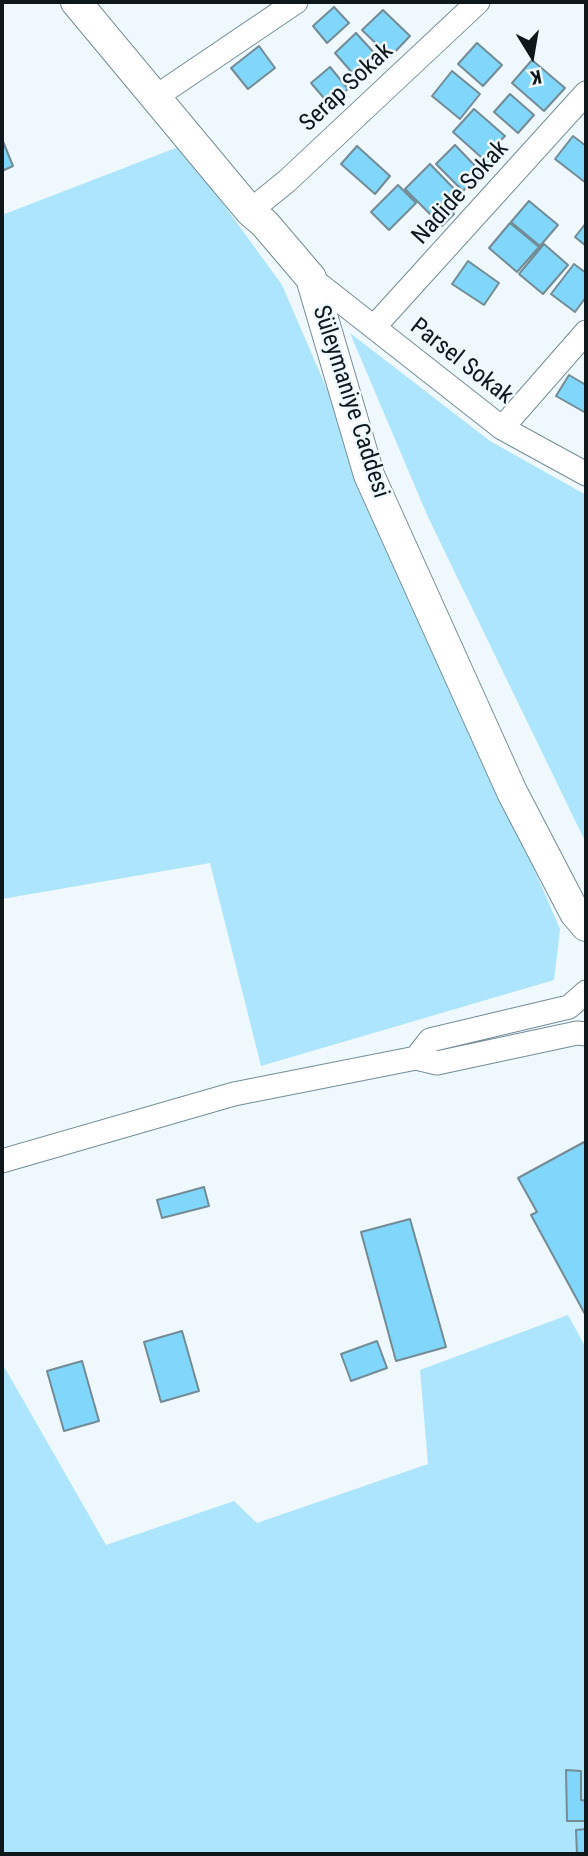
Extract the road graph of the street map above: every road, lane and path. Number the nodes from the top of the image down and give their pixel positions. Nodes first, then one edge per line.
1 (76, 2) edge
2 (296, 2) edge
3 (478, 2) edge
4 (586, 93) edge
5 (154, 98) junction
6 (250, 211) junction
7 (311, 278) junction
8 (374, 327) junction
9 (586, 332) edge
10 (502, 428) junction
11 (586, 474) edge
12 (586, 926) edge
13 (586, 992) edge
14 (586, 1034) edge
15 (416, 1058) junction
16 (2, 1161) edge

1 - 5 street, Süleymaniye Caddesi
2 - 5 street
3 - 6 street, Serap Sokak
4 - 8 street, Nadide Sokak
5 - 6 street, Süleymaniye Caddesi
6 - 7 street, Süleymaniye Caddesi
7 - 8 street, Parsel Sokak
7 - 12 street, Süleymaniye Caddesi
8 - 10 street, Parsel Sokak
9 - 10 street
10 - 11 street, Parsel Sokak
13 - 15 street
14 - 15 street
15 - 16 street

